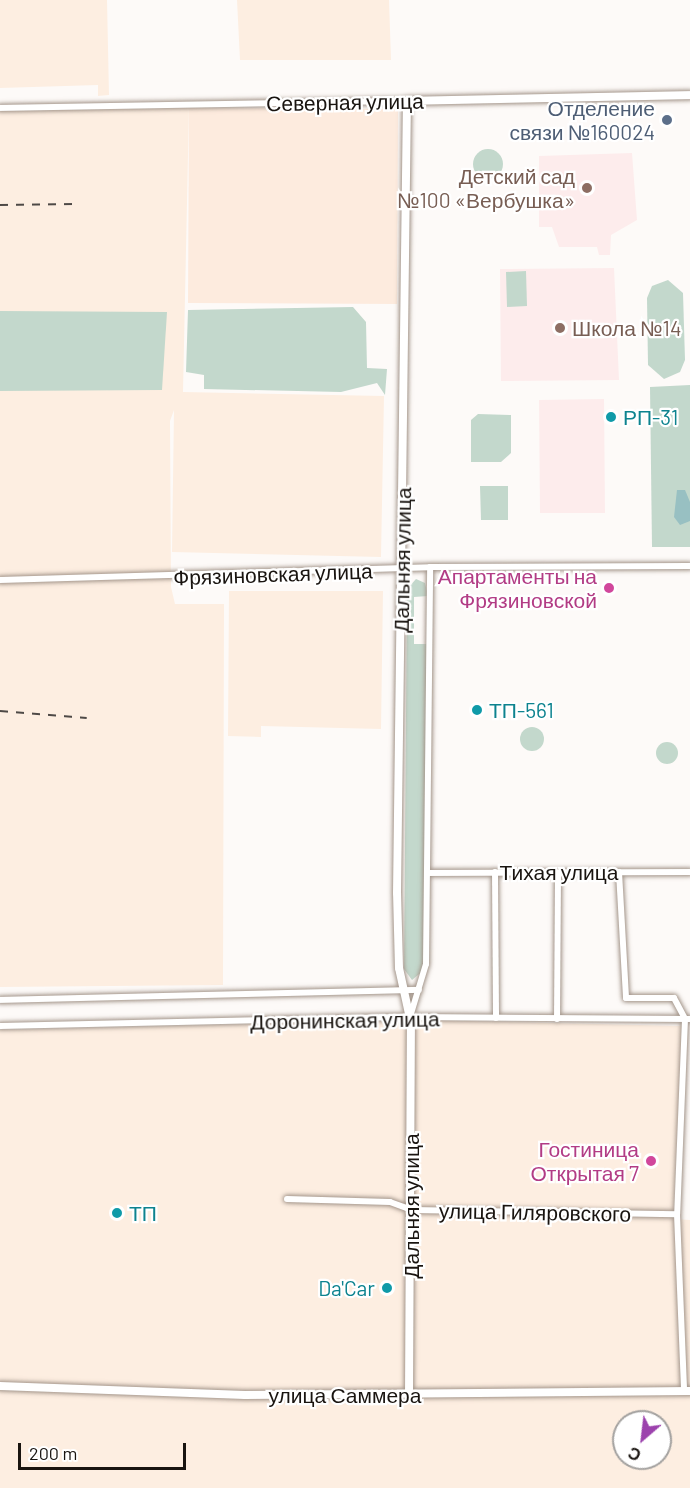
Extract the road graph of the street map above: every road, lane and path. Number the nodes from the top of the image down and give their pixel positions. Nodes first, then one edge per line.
1 (690, 95) edge
2 (407, 101) junction
3 (0, 108) edge
4 (690, 566) edge
5 (430, 567) junction
6 (402, 569) junction
7 (0, 580) edge
8 (495, 872) junction
9 (619, 872) junction
10 (690, 872) edge
11 (428, 873) junction
12 (558, 873) junction
13 (419, 990) junction
14 (403, 991) junction
15 (0, 1000) edge
16 (410, 1017) junction
17 (496, 1018) junction
18 (557, 1019) junction
19 (687, 1019) edge
20 (0, 1026) edge
21 (287, 1199) dead end
22 (412, 1210) junction
23 (677, 1214) junction
24 (0, 1386) edge
25 (687, 1391) edge
26 (409, 1395) junction

1 - 2 street, Северная улица
2 - 3 street, Северная улица
2 - 6 street, Дальняя улица
4 - 5 street, Фрязиновская улица
5 - 6 street, Фрязиновская улица
5 - 11 street, Дальняя улица
6 - 7 street, Фрязиновская улица
6 - 14 street, Дальняя улица
8 - 11 street, Тихая улица
8 - 12 street, Тихая улица
8 - 17 street
9 - 10 street, Тихая улица
9 - 12 street, Тихая улица
9 - 19 street
11 - 13 street, Дальняя улица
12 - 18 street
13 - 14 street
13 - 16 street, Дальняя улица
14 - 15 street
14 - 16 street, Дальняя улица
16 - 17 street, Доронинская улица
16 - 20 street, Доронинская улица
16 - 22 street, Дальняя улица
17 - 18 street, Доронинская улица
18 - 19 street, Доронинская улица
19 - 23 street
21 - 22 street, улица Гиляровского
22 - 23 street, улица Гиляровского
22 - 26 street, Дальняя улица
23 - 25 street
24 - 26 street, улица Саммера
25 - 26 street, улица Саммера

